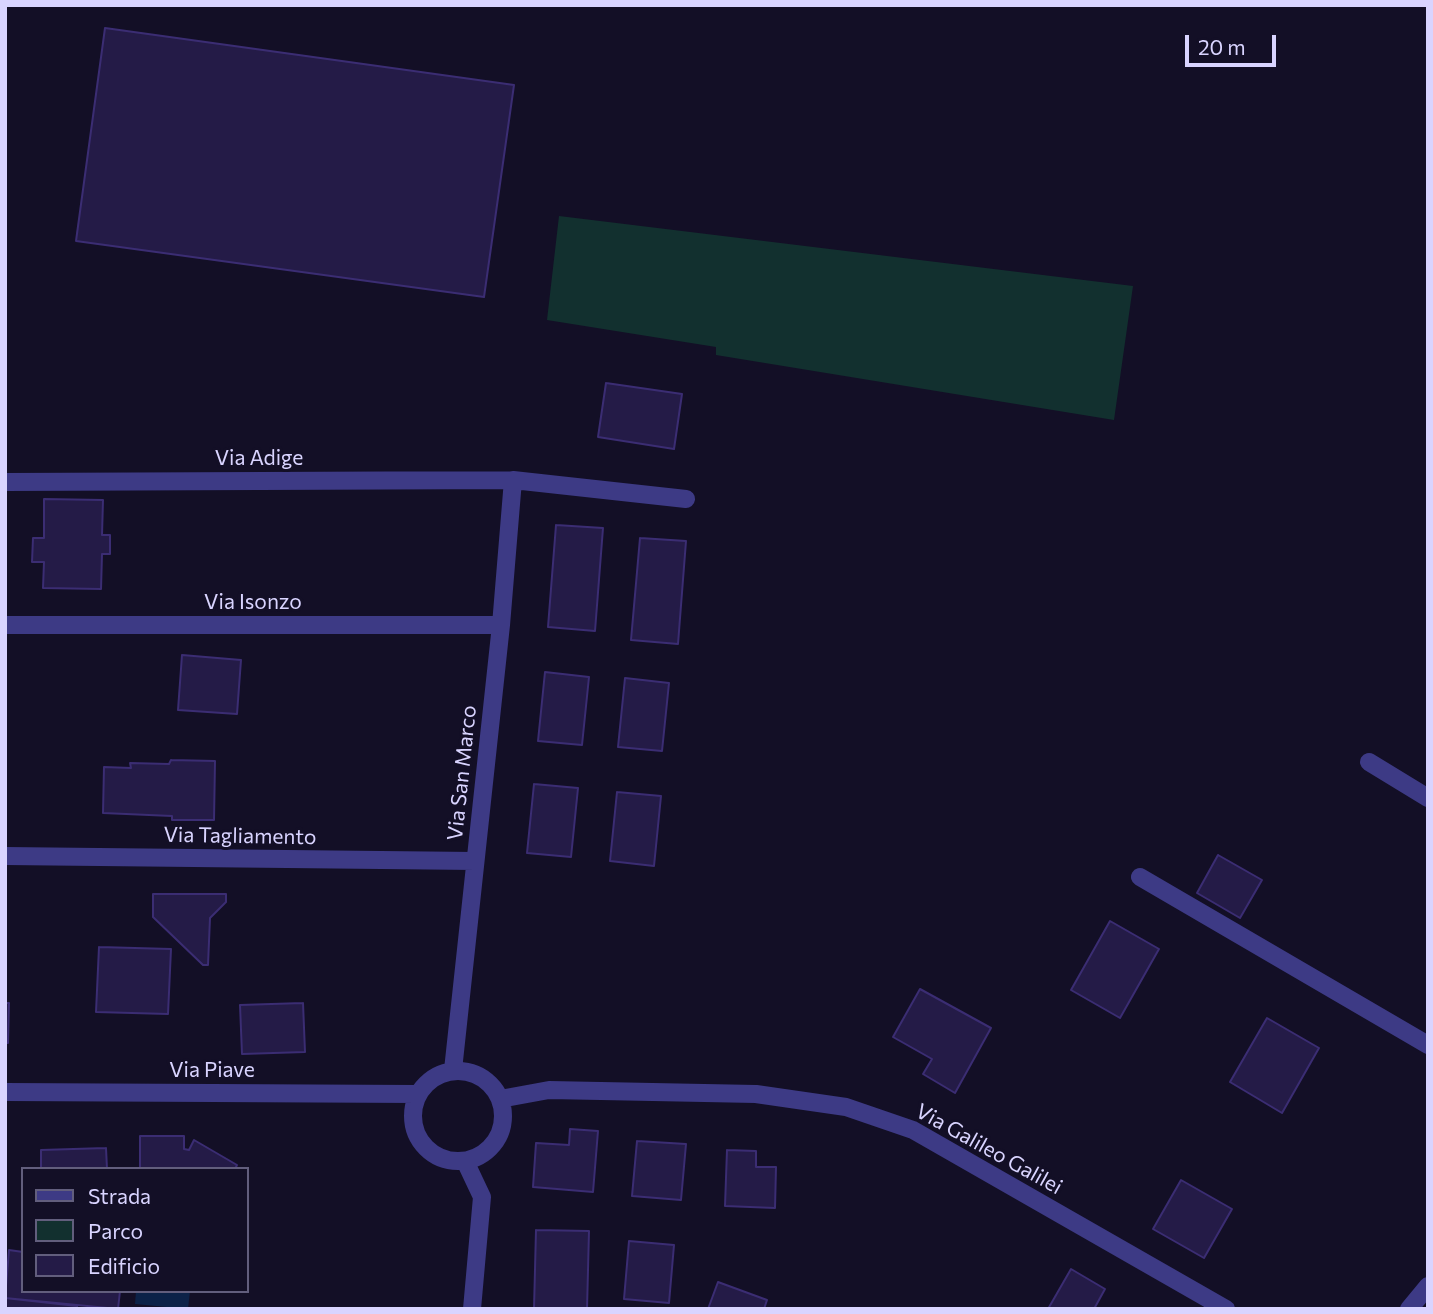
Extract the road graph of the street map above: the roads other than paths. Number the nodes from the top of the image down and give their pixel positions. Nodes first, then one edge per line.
1 (513, 480) junction
2 (5, 482) edge
3 (686, 499) dead end
4 (5, 625) edge
5 (501, 625) junction
6 (1369, 762) dead end
7 (1428, 798) edge
8 (5, 856) edge
9 (475, 861) junction
10 (1140, 877) dead end
11 (1428, 1045) edge
12 (453, 1070) junction
13 (5, 1092) edge
14 (418, 1094) junction
15 (500, 1099) junction
16 (465, 1161) junction
17 (1428, 1286) edge
18 (472, 1309) edge
19 (1226, 1309) edge
20 (1409, 1309) edge

1 - 2 street, Via Adige
1 - 3 street, Via Adige
1 - 5 street, Via San Marco
4 - 5 street, Via Isonzo
5 - 9 street, Via San Marco
6 - 7 street
8 - 9 street, Via Tagliamento
9 - 12 street, Via San Marco
10 - 11 street
12 - 14 street
12 - 15 street
13 - 14 street, Via Piave
14 - 16 street
15 - 16 street
15 - 19 street, Via Galileo Galilei
16 - 18 street
17 - 20 street

